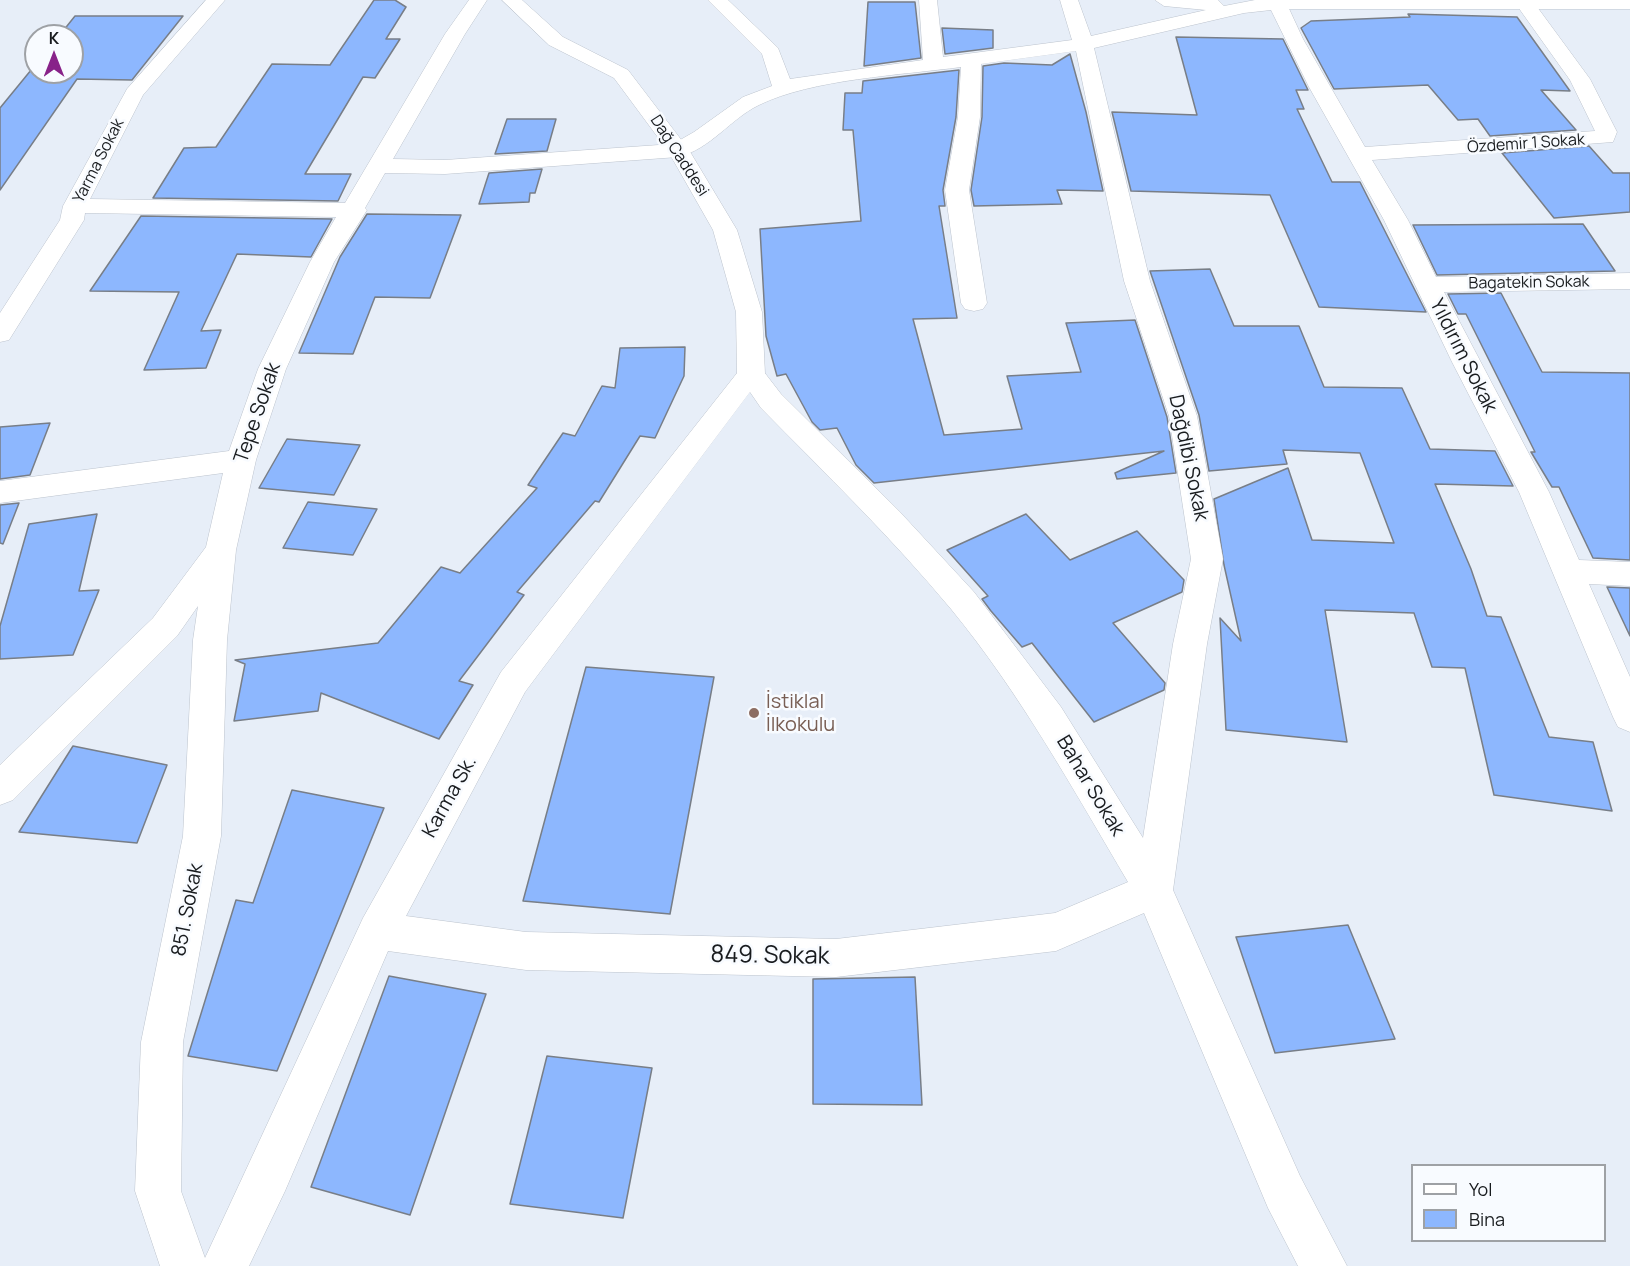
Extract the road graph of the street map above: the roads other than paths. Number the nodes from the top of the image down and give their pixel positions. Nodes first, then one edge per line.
1 (216, 0) edge
2 (478, 0) edge
3 (511, 0) edge
4 (717, 0) edge
5 (928, 0) edge
6 (1069, 0) edge
7 (1164, 0) edge
8 (1522, 0) edge
9 (1307, 2) edge
10 (1278, 3) junction
11 (1630, 3) edge
12 (1244, 7) junction
13 (1084, 44) junction
14 (971, 60) junction
15 (934, 66) junction
16 (783, 89) junction
17 (678, 150) junction
18 (1358, 154) junction
19 (380, 166) junction
20 (75, 206) junction
21 (355, 210) junction
22 (1630, 281) edge
23 (1428, 285) junction
24 (974, 303) dead end
25 (0, 334) edge
26 (751, 374) junction
27 (241, 460) junction
28 (0, 492) edge
29 (221, 550) junction
30 (1567, 571) junction
31 (1630, 574) edge
32 (1630, 717) edge
33 (0, 789) edge
34 (1154, 890) junction
35 (376, 931) junction
36 (184, 1266) edge
37 (225, 1266) edge
38 (1323, 1266) edge

1 - 20 street, Yarma Sokak
2 - 19 street, Tepe Sokak
3 - 17 street, Dağ Caddesi
4 - 16 street
5 - 15 street
6 - 13 street, Dağdibi Sokak
7 - 12 street
8 - 9 street
8 - 11 street
8 - 18 street, Özdemir 1 Sokak
9 - 10 street
10 - 12 street
10 - 18 street, Yıldırım Sokak
12 - 13 street
13 - 14 street
13 - 34 street, Dağdibi Sokak
14 - 15 street
14 - 24 street
15 - 16 street
16 - 17 street
17 - 19 street
17 - 26 street, Dağ Caddesi
18 - 23 street, Yıldırım Sokak
19 - 21 street, Tepe Sokak
20 - 21 street
20 - 25 street, Yarma Sokak
21 - 27 street, Tepe Sokak
22 - 23 street, Bagatekin Sokak
23 - 30 street, Yıldırım Sokak
26 - 34 street, Bahar Sokak
26 - 35 street, Karma Sk.
27 - 28 street
27 - 29 street, Tepe Sokak
29 - 33 street, Tepe Sokak
29 - 36 street, 851. Sokak
30 - 31 street
30 - 32 street, Yıldırım Sokak
34 - 35 street, 849. Sokak
34 - 38 street, Bahar Sokak
35 - 37 street, Karma Sk.

